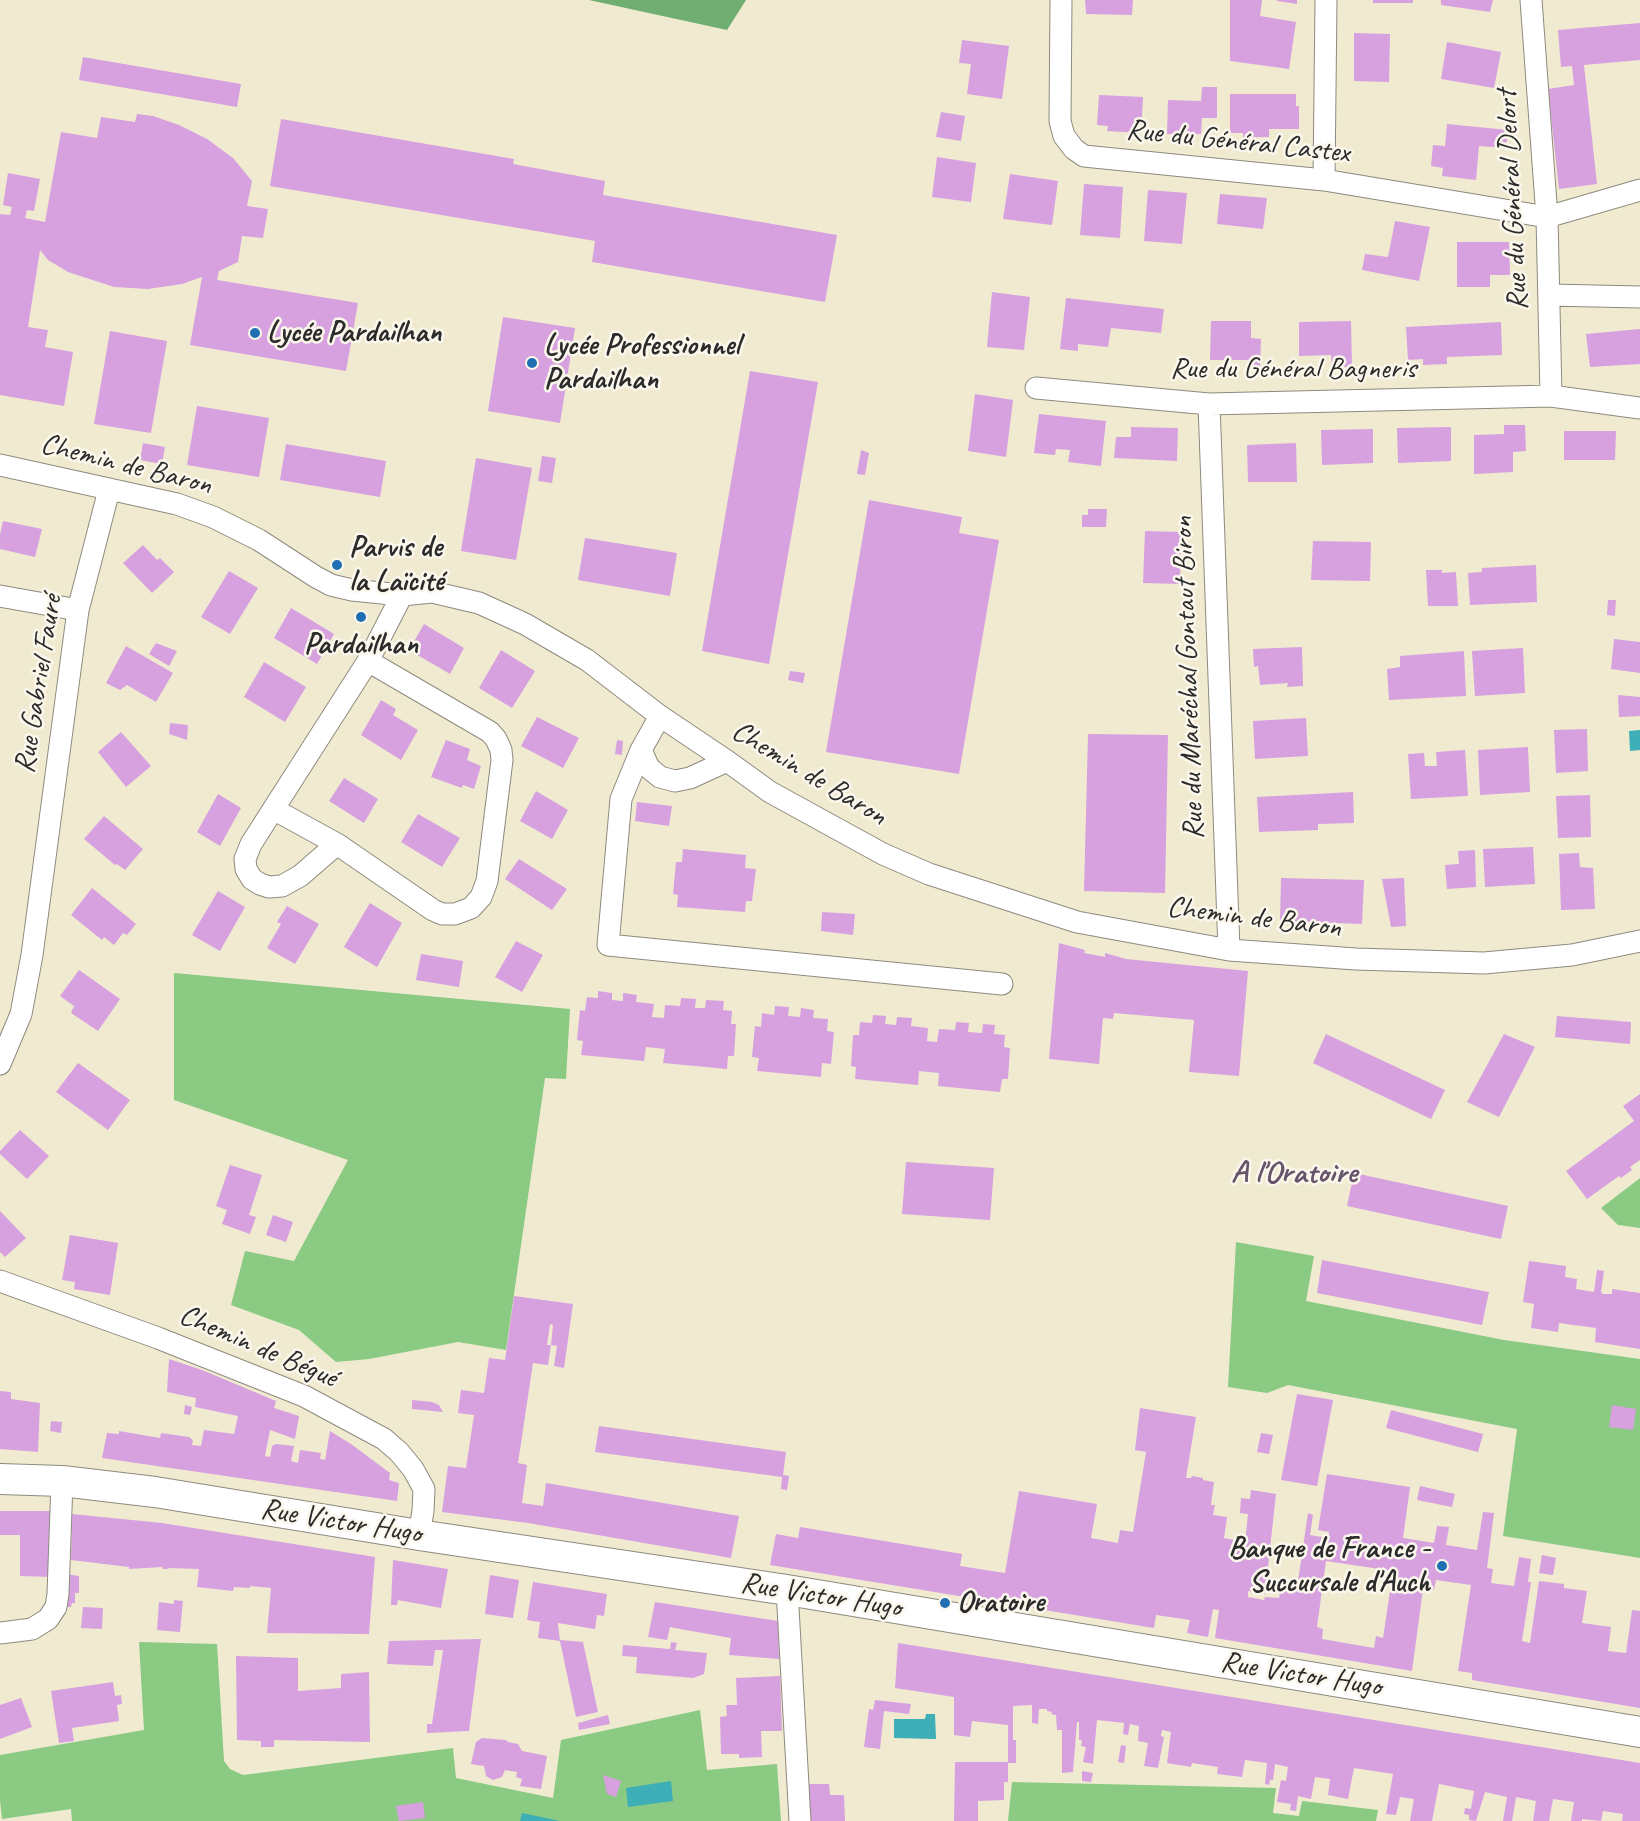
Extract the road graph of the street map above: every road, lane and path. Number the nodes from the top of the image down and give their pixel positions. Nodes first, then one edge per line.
1 (1061, 0) edge
2 (1326, 0) edge
3 (1531, 0) edge
4 (1324, 180) junction
5 (1640, 190) edge
6 (1547, 217) junction
7 (1549, 295) junction
8 (1640, 297) edge
9 (1036, 388) dead end
10 (1551, 396) junction
11 (1209, 404) junction
12 (1640, 408) edge
13 (0, 465) edge
14 (109, 490) junction
15 (0, 596) edge
16 (402, 596) junction
17 (78, 610) junction
18 (368, 661) junction
19 (660, 716) junction
20 (641, 750) junction
21 (727, 761) junction
22 (274, 810) junction
23 (337, 844) junction
24 (1640, 941) edge
25 (1229, 950) junction
26 (1002, 984) dead end
27 (0, 1064) edge
28 (0, 1281) edge
29 (0, 1479) edge
30 (62, 1482) junction
31 (419, 1535) junction
32 (787, 1590) junction
33 (0, 1633) edge
34 (1640, 1732) edge
35 (800, 1821) edge

1 - 4 street, Rue du Général Castex
2 - 4 street
3 - 6 street, Rue du Général Delort
4 - 6 street, Rue du Général Castex
5 - 6 street
6 - 7 street, Rue du Général Delort
7 - 8 street
7 - 10 street, Rue du Général Delort
9 - 11 street, Rue du Général Bagneris
10 - 11 street, Rue du Général Bagneris
10 - 12 street, Rue du Général Bagneris
11 - 25 street, Rue du Maréchal Gontaut Biron
13 - 14 street, Chemin de Baron
14 - 16 street, Chemin de Baron
14 - 17 street, Rue Gabriel Fauré
15 - 17 street
16 - 18 street
16 - 19 street, Chemin de Baron
17 - 27 street, Rue Gabriel Fauré
18 - 22 street
18 - 23 street
19 - 20 street
19 - 21 street, Chemin de Baron
20 - 21 street
20 - 26 street
21 - 25 street, Chemin de Baron
22 - 23 street
22 - 23 street
24 - 25 street, Chemin de Baron
28 - 31 street, Chemin de Bégué
29 - 30 main road, Rue Victor Hugo
30 - 31 main road, Rue Victor Hugo
30 - 33 street
31 - 32 main road, Rue Victor Hugo
32 - 34 main road, Rue Victor Hugo
32 - 35 street

